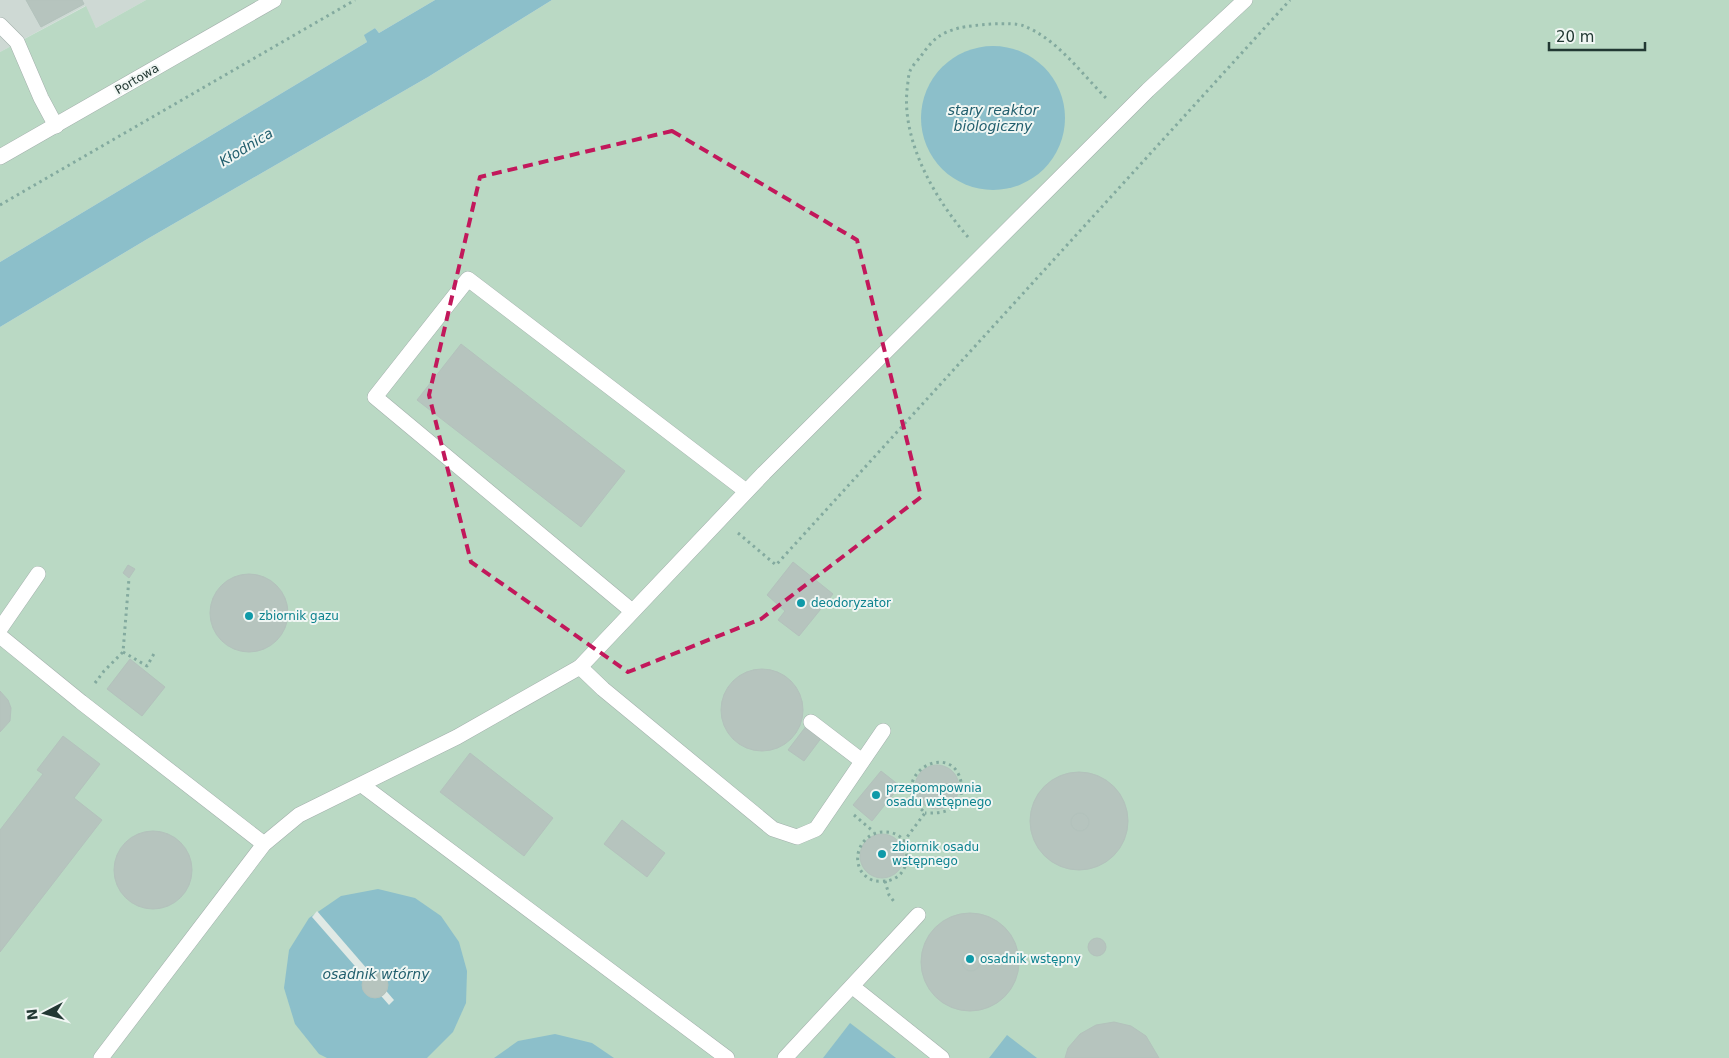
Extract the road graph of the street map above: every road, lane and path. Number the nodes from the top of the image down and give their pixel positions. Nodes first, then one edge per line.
1 (274, 0) edge
2 (355, 0) edge
3 (1245, 0) edge
4 (1290, 0) edge
5 (0, 25) edge
6 (1122, 116) junction
7 (56, 126) junction
8 (0, 157) edge
9 (0, 205) edge
10 (983, 255) junction
11 (746, 491) junction
12 (720, 518) junction
13 (38, 574) dead end
14 (130, 578) dead end
15 (632, 611) junction
16 (0, 629) edge
17 (0, 636) edge
18 (123, 652) junction
19 (155, 652) dead end
20 (580, 667) junction
21 (80, 702) junction
22 (811, 722) dead end
23 (883, 731) dead end
24 (862, 761) junction
25 (362, 785) junction
26 (850, 811) dead end
27 (925, 813) junction
28 (874, 832) junction
29 (904, 841) junction
30 (264, 844) junction
31 (885, 881) junction
32 (898, 906) dead end
33 (918, 915) dead end
34 (852, 987) junction
35 (101, 1058) edge
36 (727, 1058) edge
37 (786, 1058) edge
38 (942, 1058) edge

1 - 7 street, Portowa
2 - 9 path
3 - 6 street
4 - 12 path
5 - 7 street
6 - 10 street
6 - 10 path
7 - 8 street, Portowa
10 - 11 street
11 - 12 street
11 - 15 street
12 - 15 street
13 - 16 street
14 - 18 path
15 - 20 street
17 - 21 street
18 - 19 path
18 - 21 path
20 - 24 street
20 - 25 street
21 - 30 street
22 - 24 street
23 - 24 street
25 - 30 street
25 - 36 street
26 - 28 path
27 - 27 path
27 - 29 path
28 - 29 path
28 - 31 path
29 - 31 path
30 - 35 street
31 - 32 path
33 - 34 street
34 - 37 street
34 - 38 street

